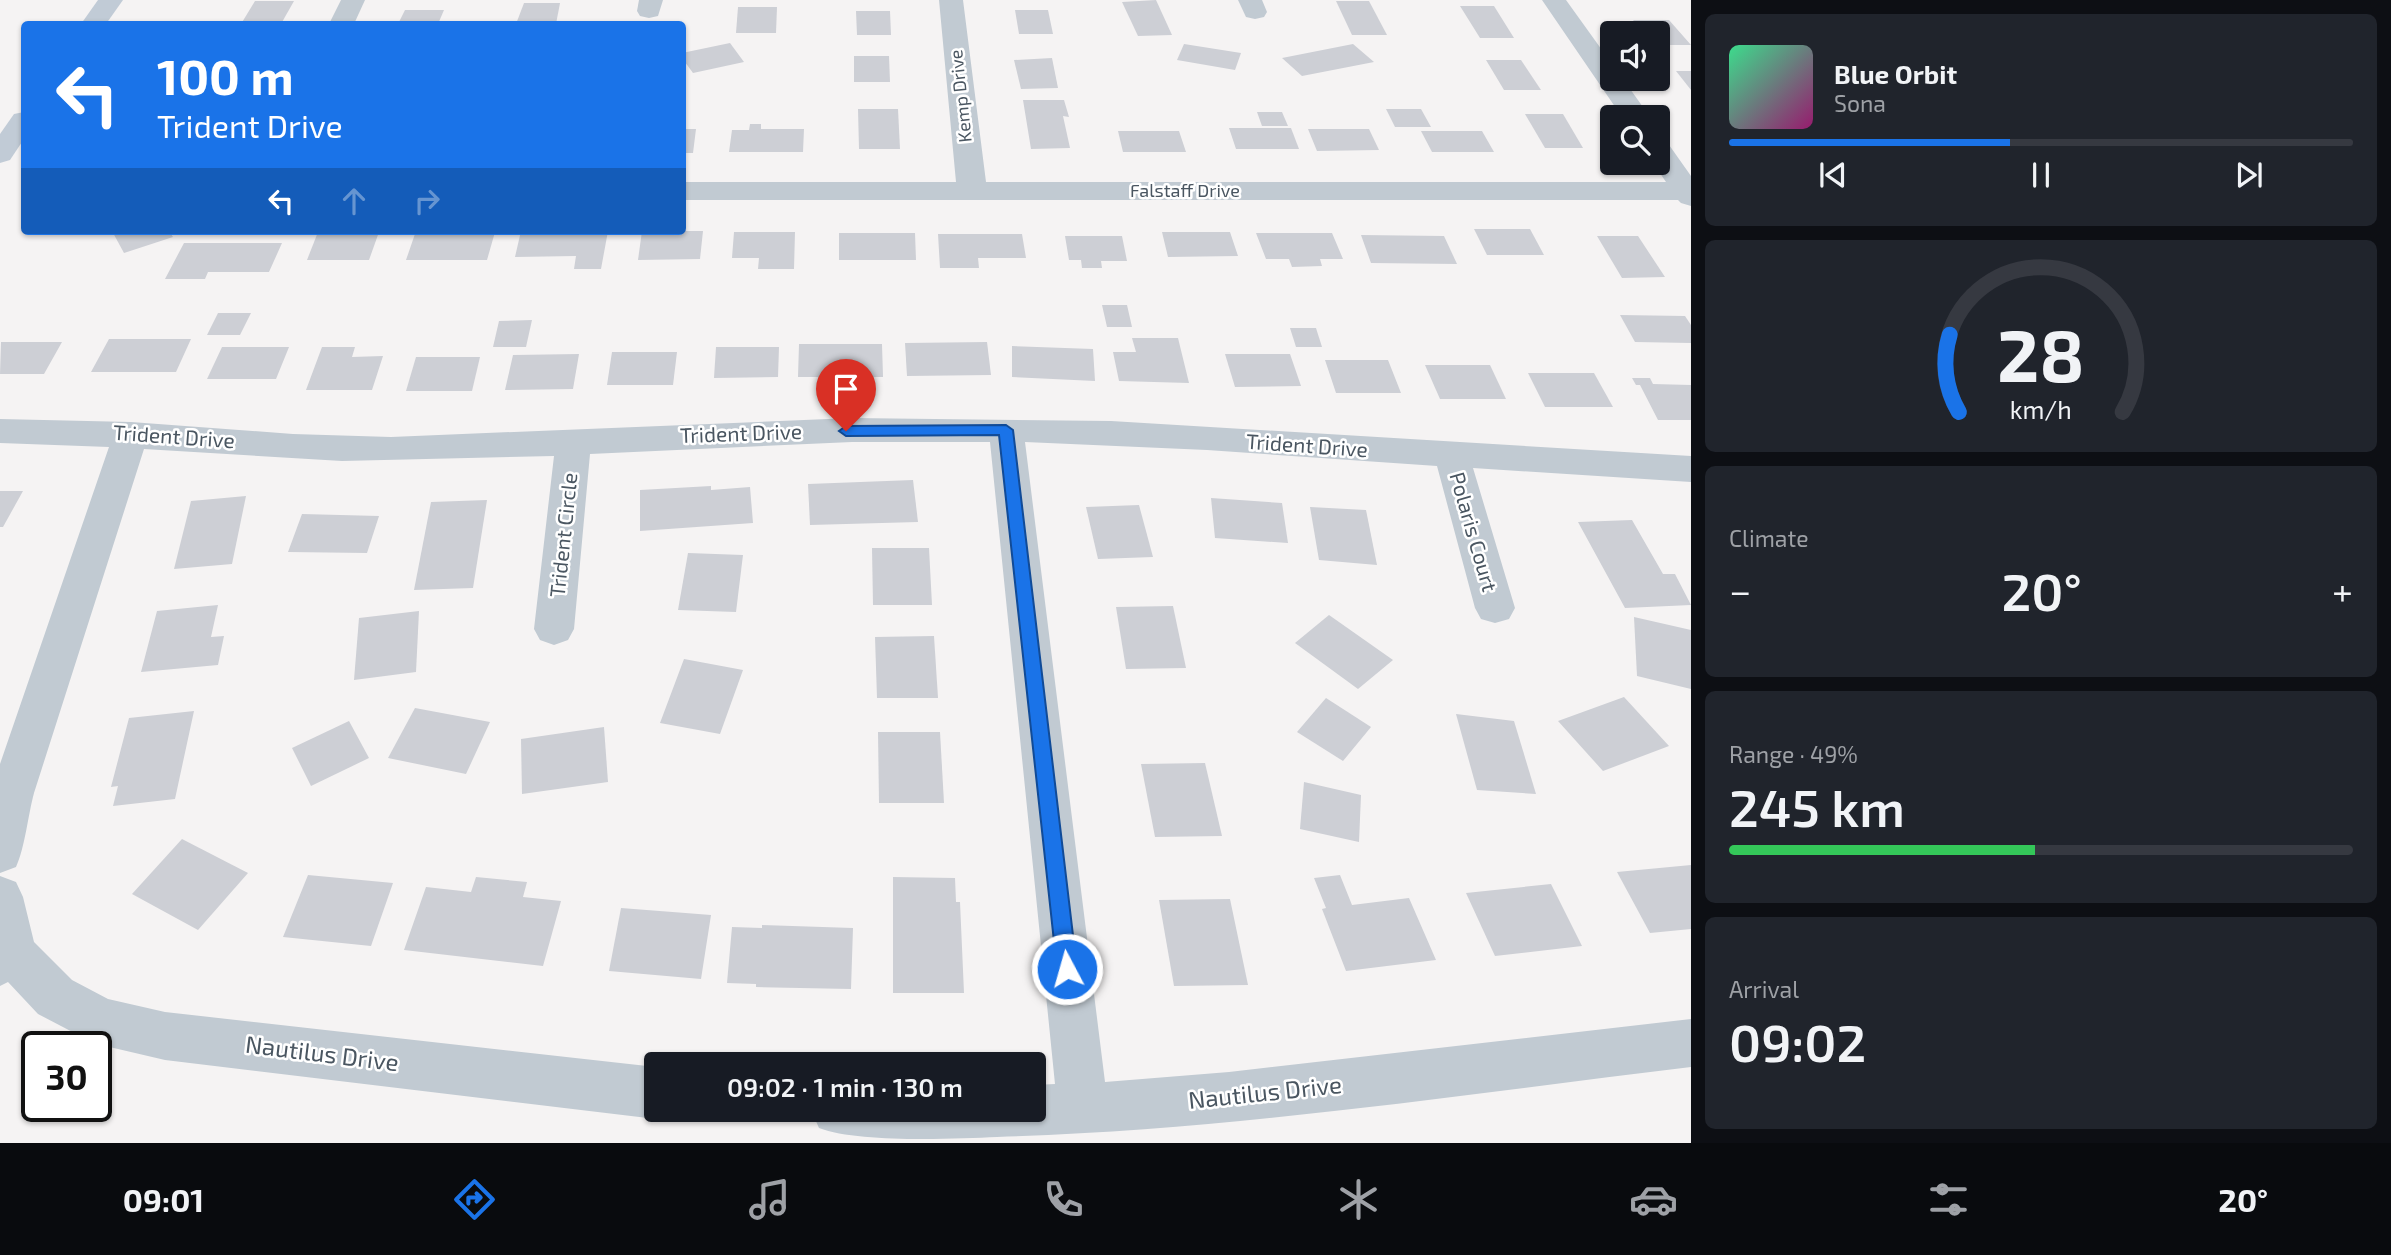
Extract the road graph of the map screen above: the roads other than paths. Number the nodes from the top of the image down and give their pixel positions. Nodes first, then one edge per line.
1 (111, 0) edge
2 (354, 0) edge
3 (951, 0) edge
4 (1554, 0) edge
5 (95, 21) edge
6 (344, 21) edge
7 (1628, 105) edge
8 (21, 124) edge
9 (0, 154) edge
10 (1670, 167) edge
11 (686, 191) edge
12 (972, 191) junction
13 (1689, 194) edge
14 (1006, 430) junction
15 (0, 431) edge
16 (131, 434) junction
17 (573, 441) junction
18 (1451, 456) junction
19 (1691, 469) edge
20 (1494, 608) dead end
21 (554, 629) dead end
22 (0, 853) edge
23 (0, 897) edge
24 (7, 958) edge
25 (1691, 1043) edge
26 (644, 1092) edge
27 (1083, 1109) junction
28 (1046, 1110) edge

1 - 5 main road
2 - 6 street
3 - 12 street, Kemp Drive
4 - 7 street
8 - 9 main road
10 - 13 street
11 - 12 street, Falstaff Drive
12 - 13 street, Falstaff Drive
14 - 17 street, Trident Drive
14 - 18 street, Trident Drive
14 - 27 street
15 - 16 street, Trident Drive
16 - 17 street, Trident Drive
16 - 22 street
17 - 21 street, Trident Circle
18 - 19 street, Trident Drive
18 - 20 street, Polaris Court
23 - 24 street, Nautilus Drive
24 - 26 street, Nautilus Drive
25 - 27 street, Nautilus Drive
27 - 28 street, Nautilus Drive

